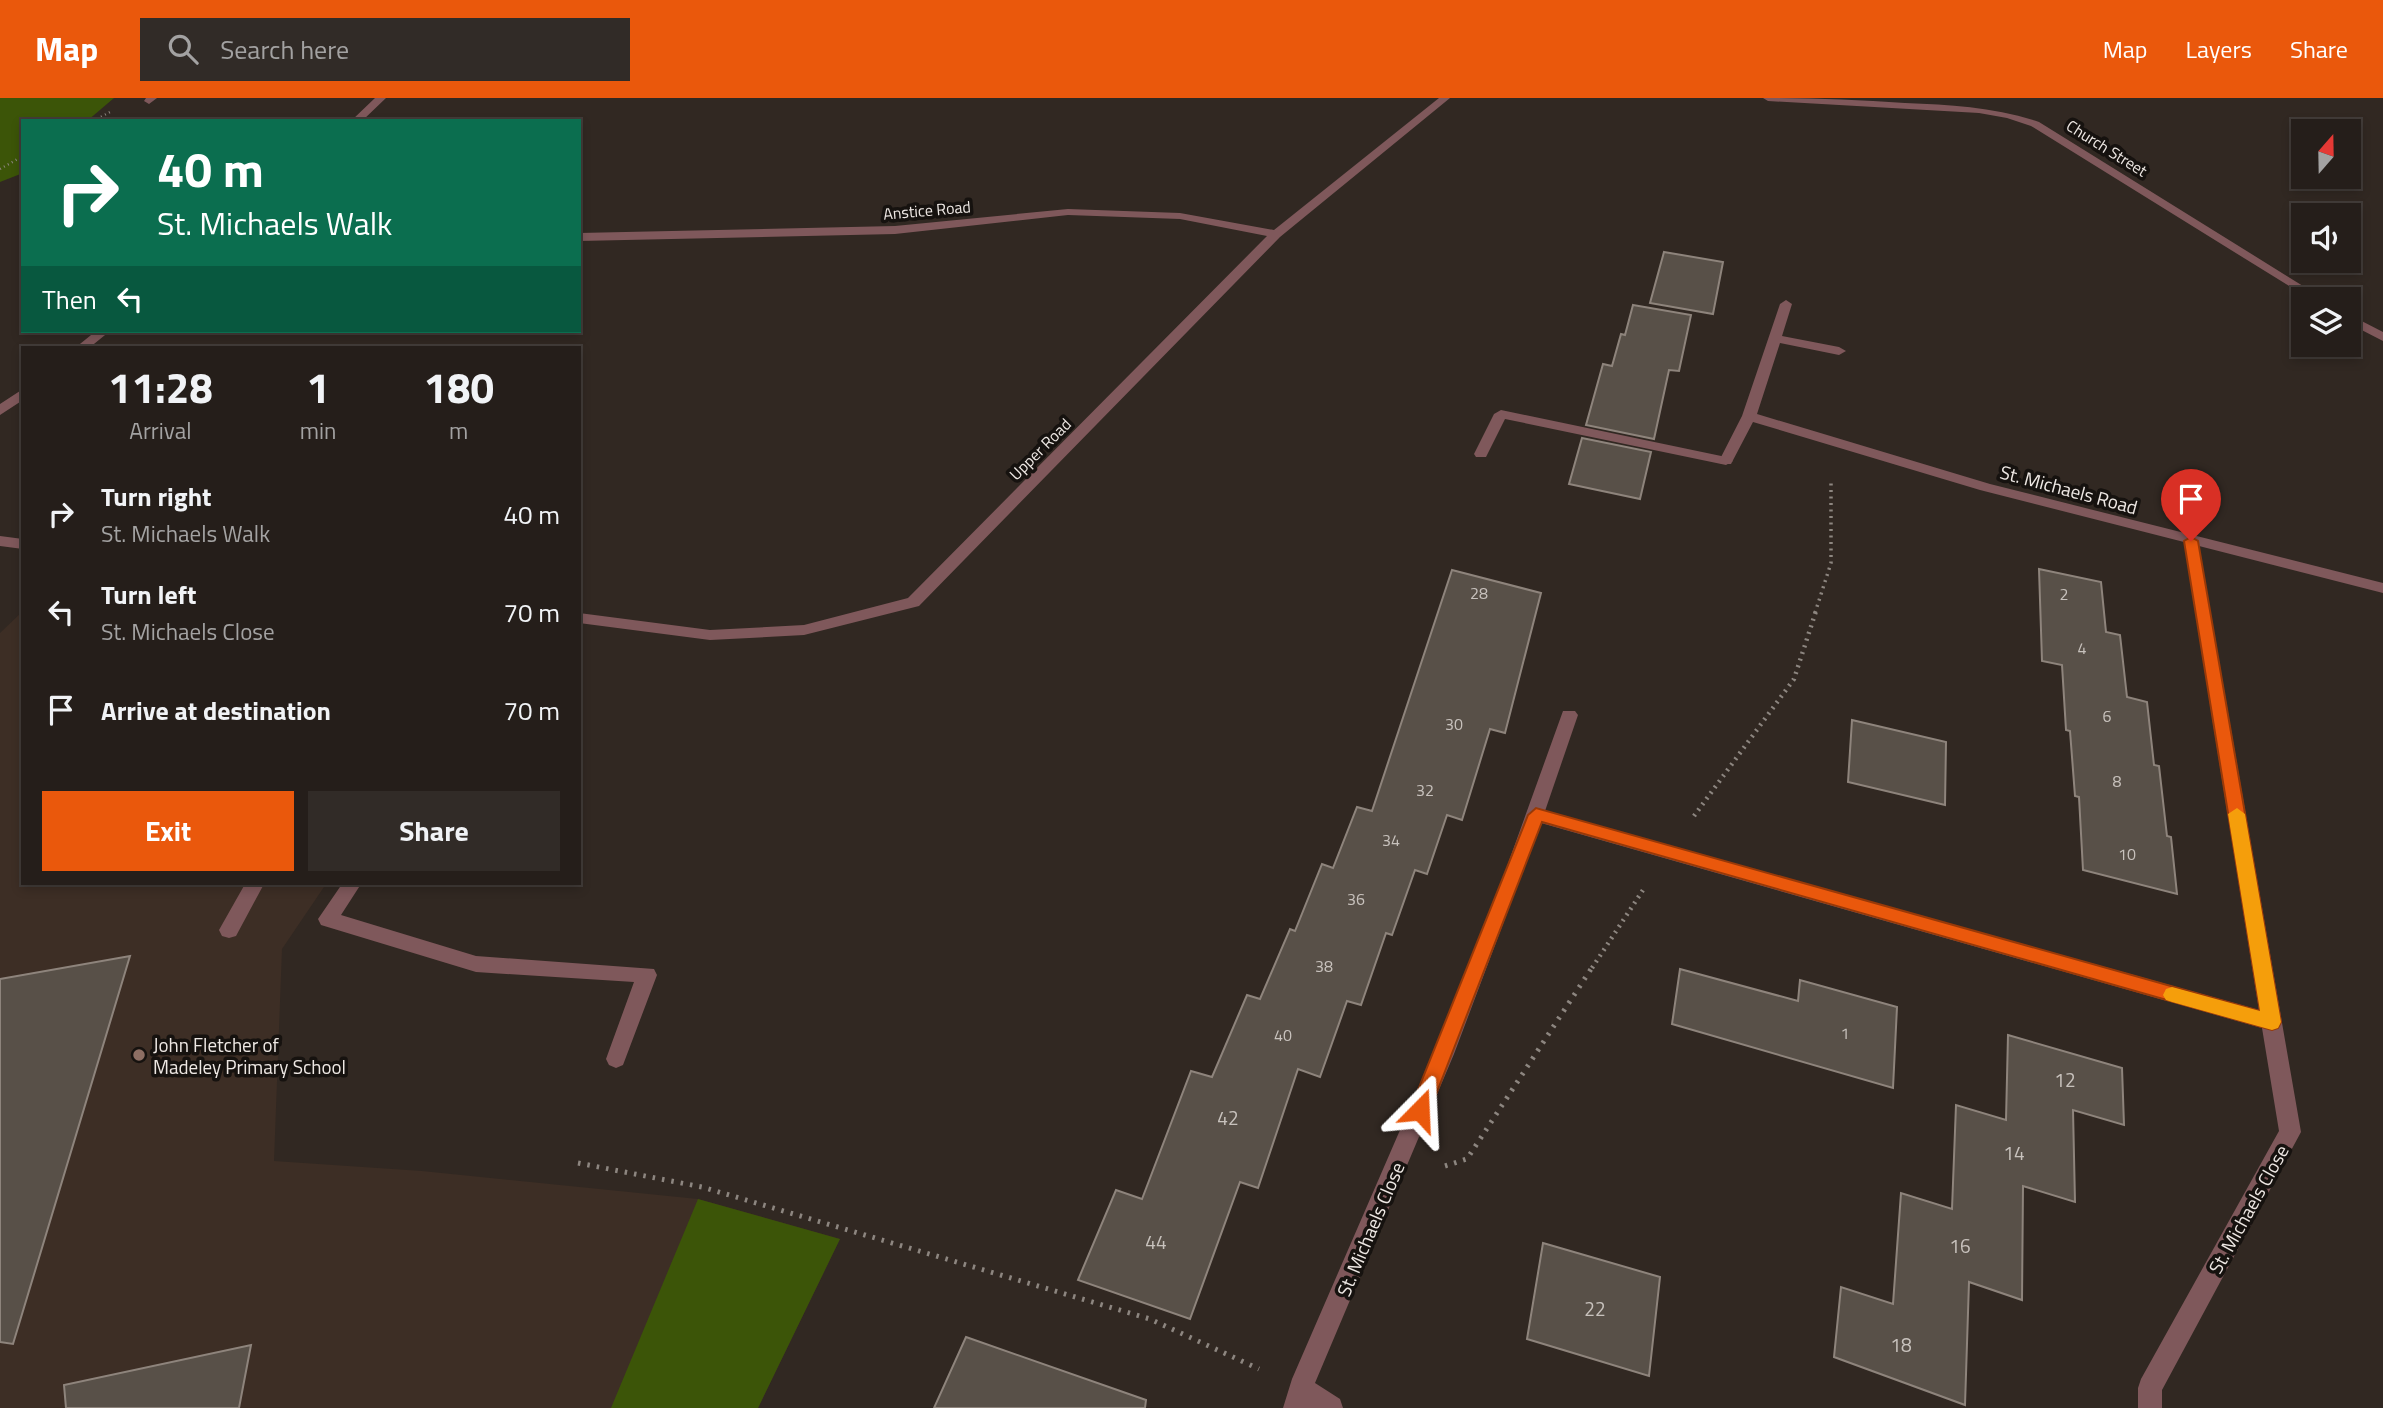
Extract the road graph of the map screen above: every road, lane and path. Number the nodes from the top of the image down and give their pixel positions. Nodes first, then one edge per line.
1 (380, 98) edge
2 (1445, 98) edge
3 (1768, 98) edge
4 (358, 119) edge
5 (21, 157) edge
6 (0, 169) edge
7 (1276, 234) junction
8 (581, 237) edge
9 (2299, 287) edge
10 (1786, 304) dead end
11 (2361, 325) edge
12 (101, 333) edge
13 (2383, 337) edge
14 (1775, 338) junction
15 (85, 346) edge
16 (1839, 351) dead end
17 (21, 395) edge
18 (0, 411) edge
19 (1749, 416) junction
20 (1830, 440) junction
21 (1481, 454) dead end
22 (0, 541) edge
23 (2191, 541) junction
24 (21, 544) edge
25 (2383, 589) edge
26 (581, 618) edge
27 (1569, 715) dead end
28 (1536, 815) junction
29 (1667, 852) junction
30 (253, 885) edge
31 (351, 885) edge
32 (229, 930) dead end
33 (2272, 1022) junction
34 (616, 1059) dead end
35 (578, 1163) dead end
36 (1391, 1184) junction
37 (1298, 1398) edge
38 (1331, 1408) edge
39 (2150, 1408) edge

1 - 4 street
2 - 7 street, Upper Road
3 - 9 street, Church Street
5 - 6 path
7 - 8 street, Anstice Road
7 - 26 street, Upper Road
10 - 14 street
11 - 13 street
12 - 15 street
14 - 16 street
14 - 19 street
17 - 18 street
19 - 20 street, St. Michaels Road
19 - 21 street
20 - 23 street, St. Michaels Road
20 - 29 path
22 - 24 street
23 - 25 street, St. Michaels Road
23 - 33 street, St. Michaels Close
27 - 28 street, St. Michaels Close
28 - 29 street
28 - 36 street, St. Michaels Close
29 - 33 street
29 - 36 path
30 - 32 street
31 - 34 street
33 - 39 street, St. Michaels Close
35 - 37 path
36 - 37 street, St. Michaels Close
37 - 38 street

